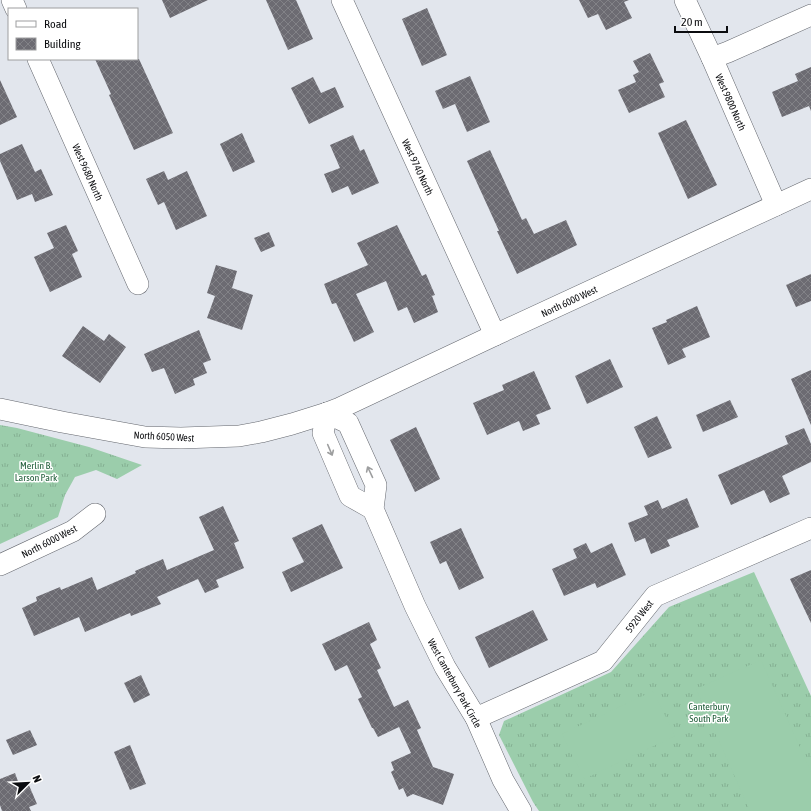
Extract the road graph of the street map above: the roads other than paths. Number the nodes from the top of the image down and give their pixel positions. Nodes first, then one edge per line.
1 (8, 0) edge
2 (342, 0) edge
3 (685, 0) edge
4 (0, 4) edge
5 (811, 15) edge
6 (712, 58) junction
7 (38, 60) edge
8 (811, 189) edge
9 (776, 205) junction
10 (138, 284) dead end
11 (495, 335) junction
12 (0, 409) edge
13 (328, 413) junction
14 (373, 509) junction
15 (95, 514) dead end
16 (811, 528) edge
17 (0, 565) edge
18 (476, 718) junction
19 (521, 811) edge

1 - 4 street
2 - 11 street, West 9740 North
3 - 6 street, West 9800 North
5 - 6 street
6 - 9 street, West 9800 North
7 - 10 street, West 9680 North
8 - 9 street, North 6000 West
9 - 11 street, North 6000 West
11 - 13 street, North 6000 West
12 - 13 street, North 6050 West
14 -> 13 street
13 -> 14 street
14 - 18 street, West Canterbury Park Circle
15 - 17 street, North 6000 West
16 - 18 street, 5920 West
18 - 19 street, West Canterbury Park Circle

